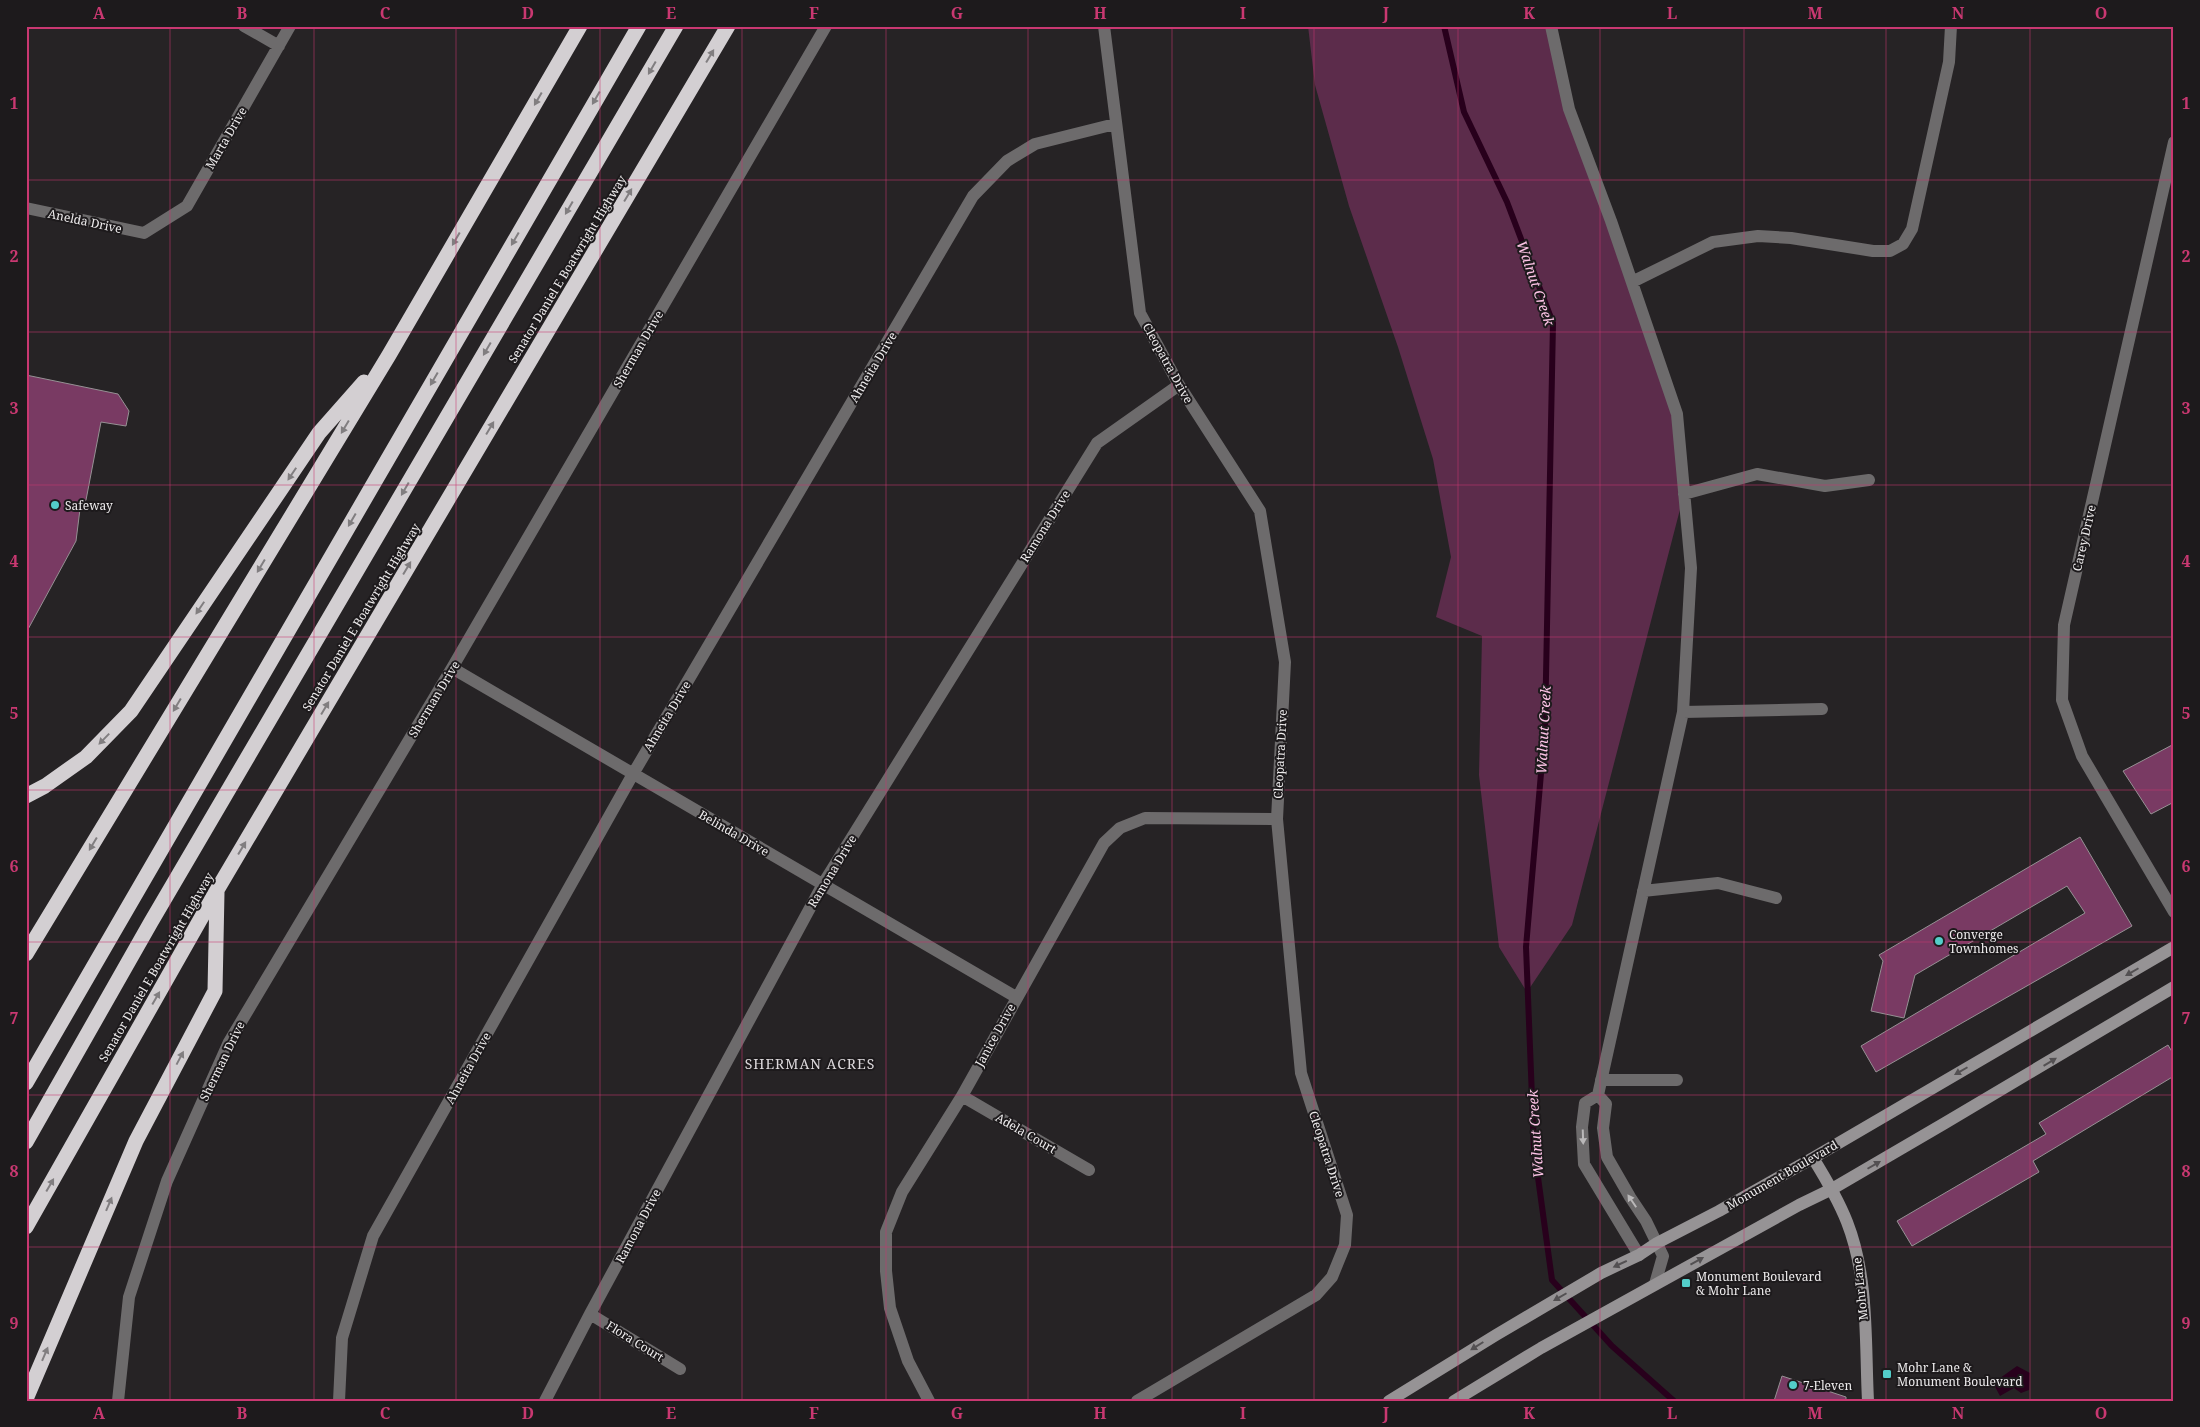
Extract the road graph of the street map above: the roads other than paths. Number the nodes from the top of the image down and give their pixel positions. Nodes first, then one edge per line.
1 (244, 26) edge
2 (290, 26) edge
3 (580, 26) edge
4 (639, 26) edge
5 (676, 26) edge
6 (728, 26) edge
7 (826, 26) edge
8 (1104, 26) edge
9 (1551, 26) edge
10 (1951, 26) edge
11 (279, 46) junction
12 (1116, 124) junction
13 (2174, 142) edge
14 (26, 208) edge
15 (144, 234) joint
16 (1632, 282) junction
17 (389, 355) junction
18 (1179, 385) junction
19 (1869, 480) dead end
20 (1684, 494) junction
21 (452, 668) junction
22 (1822, 708) dead end
23 (1683, 712) junction
24 (633, 774) junction
25 (26, 796) edge
26 (1277, 818) junction
27 (823, 884) junction
28 (217, 890) junction
29 (1643, 891) junction
30 (1776, 898) dead end
31 (2174, 912) edge
32 (2174, 947) edge
33 (26, 954) edge
34 (2174, 987) edge
35 (1016, 997) junction
36 (1601, 1080) junction
37 (1678, 1080) dead end
38 (26, 1083) edge
39 (1598, 1095) junction
40 (962, 1096) junction
41 (26, 1142) edge
42 (1813, 1158) junction
43 (1089, 1170) dead end
44 (1832, 1189) junction
45 (26, 1227) edge
46 (1657, 1243) junction
47 (1638, 1255) junction
48 (1655, 1284) junction
49 (590, 1314) junction
50 (680, 1369) dead end
51 (26, 1399) edge
52 (118, 1401) edge
53 (339, 1401) edge
54 (545, 1401) edge
55 (929, 1401) edge
56 (1137, 1401) edge
57 (1389, 1401) edge
58 (1454, 1401) edge
59 (1868, 1401) edge

1 - 11 street
2 - 11 street, Marta Drive
3 -> 17 highway
4 -> 38 highway
5 -> 41 highway
28 -> 6 highway, Senator Daniel E Boatwright Highway
7 - 21 street, Sherman Drive
8 - 12 street, Cleopatra Drive
9 - 16 street
10 - 16 street
11 - 15 street, Marta Drive
12 - 18 street, Cleopatra Drive
12 - 24 street, Ahneita Drive
13 - 31 street, Carey Drive
14 - 15 street, Anelda Drive
16 - 20 street
17 -> 25 highway
17 -> 33 highway
18 - 26 street, Cleopatra Drive
18 - 27 street, Ramona Drive
19 - 20 street
20 - 23 street
21 - 24 street, Belinda Drive
21 - 52 street, Sherman Drive
22 - 23 street
23 - 29 street
24 - 27 street, Belinda Drive
24 - 53 street, Ahneita Drive
26 - 35 street, Janice Drive
26 - 56 street, Cleopatra Drive
27 - 35 street, Belinda Drive
27 - 49 street, Ramona Drive
45 -> 28 highway, Senator Daniel E Boatwright Highway
51 -> 28 highway
29 - 30 street
29 - 36 street
32 -> 42 main road, Monument Boulevard
44 -> 34 main road
35 - 40 street, Janice Drive
36 - 37 street
36 - 39 street
46 -> 39 street
39 -> 47 street
40 - 43 street, Adela Court
40 - 55 street, Janice Drive
42 - 44 main road, Mohr Lane
42 - 46 main road, Monument Boulevard
48 -> 44 main road
44 - 59 main road, Mohr Lane
46 - 47 main road, Monument Boulevard
46 - 48 street
47 -> 57 main road, Monument Boulevard
48 - 58 main road
49 - 50 street, Flora Court
49 - 54 street, Ramona Drive

